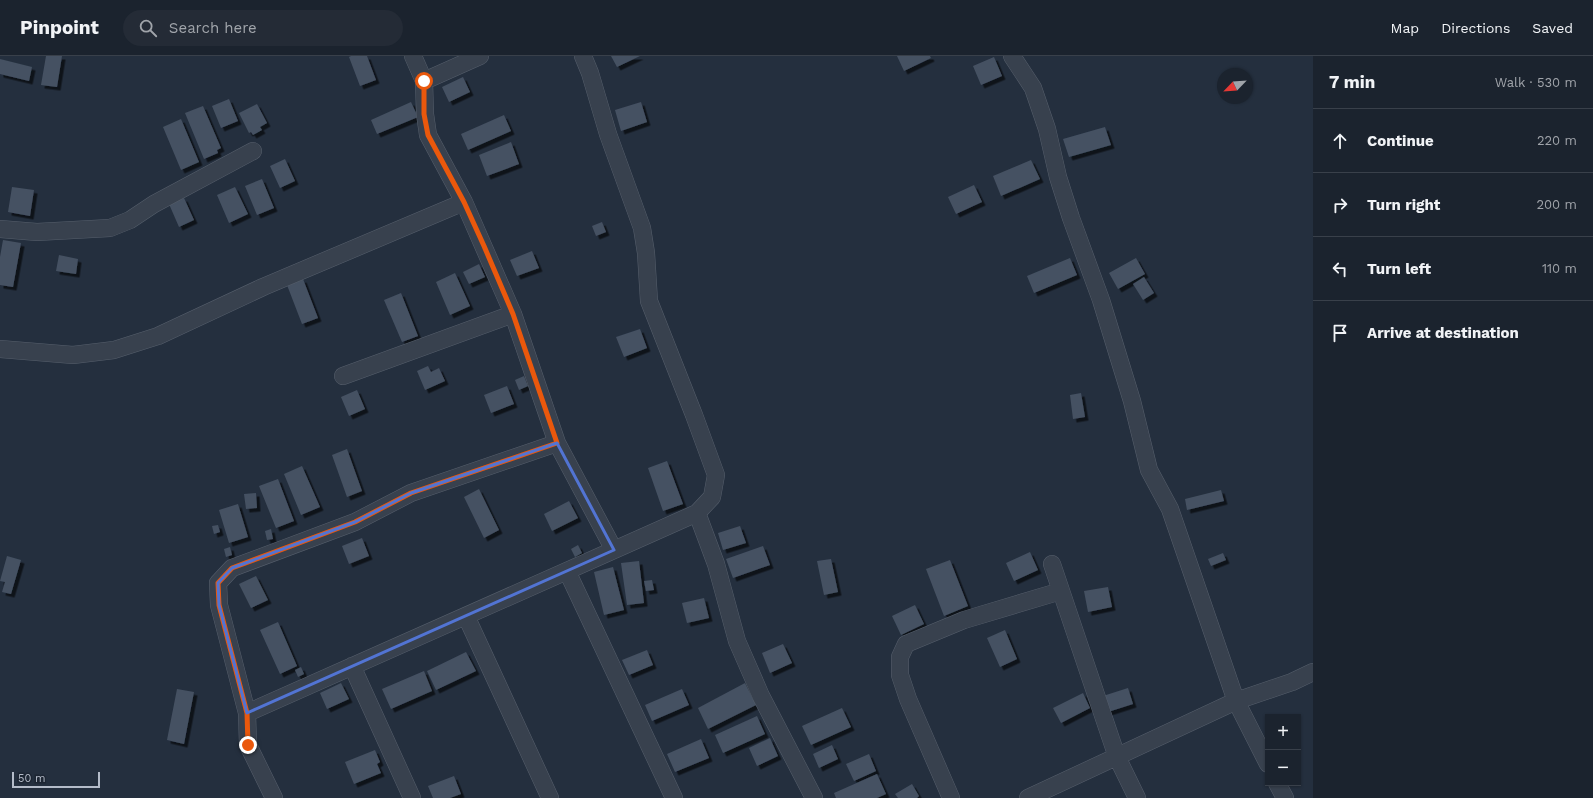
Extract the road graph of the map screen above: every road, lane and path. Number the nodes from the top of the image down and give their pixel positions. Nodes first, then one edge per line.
1 (413, 56) edge
2 (480, 56) edge
3 (583, 56) edge
4 (1012, 56) edge
5 (424, 81) junction
6 (253, 151) dead end
7 (464, 202) junction
8 (0, 229) edge
9 (513, 314) junction
10 (0, 349) edge
11 (343, 376) dead end
12 (557, 443) junction
13 (697, 513) junction
14 (614, 550) junction
15 (1052, 564) dead end
16 (567, 571) junction
17 (1061, 592) junction
18 (466, 616) junction
19 (352, 666) junction
20 (1313, 672) edge
21 (1236, 701) junction
22 (247, 713) junction
23 (1117, 757) junction
24 (1265, 758) edge
25 (1279, 786) edge
26 (274, 798) edge
27 (412, 798) edge
28 (550, 798) edge
29 (674, 798) edge
30 (814, 798) edge
31 (951, 798) edge
32 (1028, 798) edge
33 (1138, 798) edge
34 (1285, 798) edge

1 - 5 street
2 - 5 street
3 - 13 street
4 - 21 street
5 - 7 street
6 - 8 street
7 - 9 street
7 - 10 street
9 - 11 street
9 - 12 street
12 - 14 street
12 - 22 street
13 - 14 street
13 - 30 street
14 - 16 street
15 - 17 street
16 - 18 street
16 - 29 street
17 - 23 street
17 - 31 street
18 - 19 street
18 - 28 street
19 - 22 street
19 - 27 street
20 - 21 street
21 - 23 street
21 - 24 street
22 - 26 street
23 - 32 street
23 - 33 street
25 - 34 street

